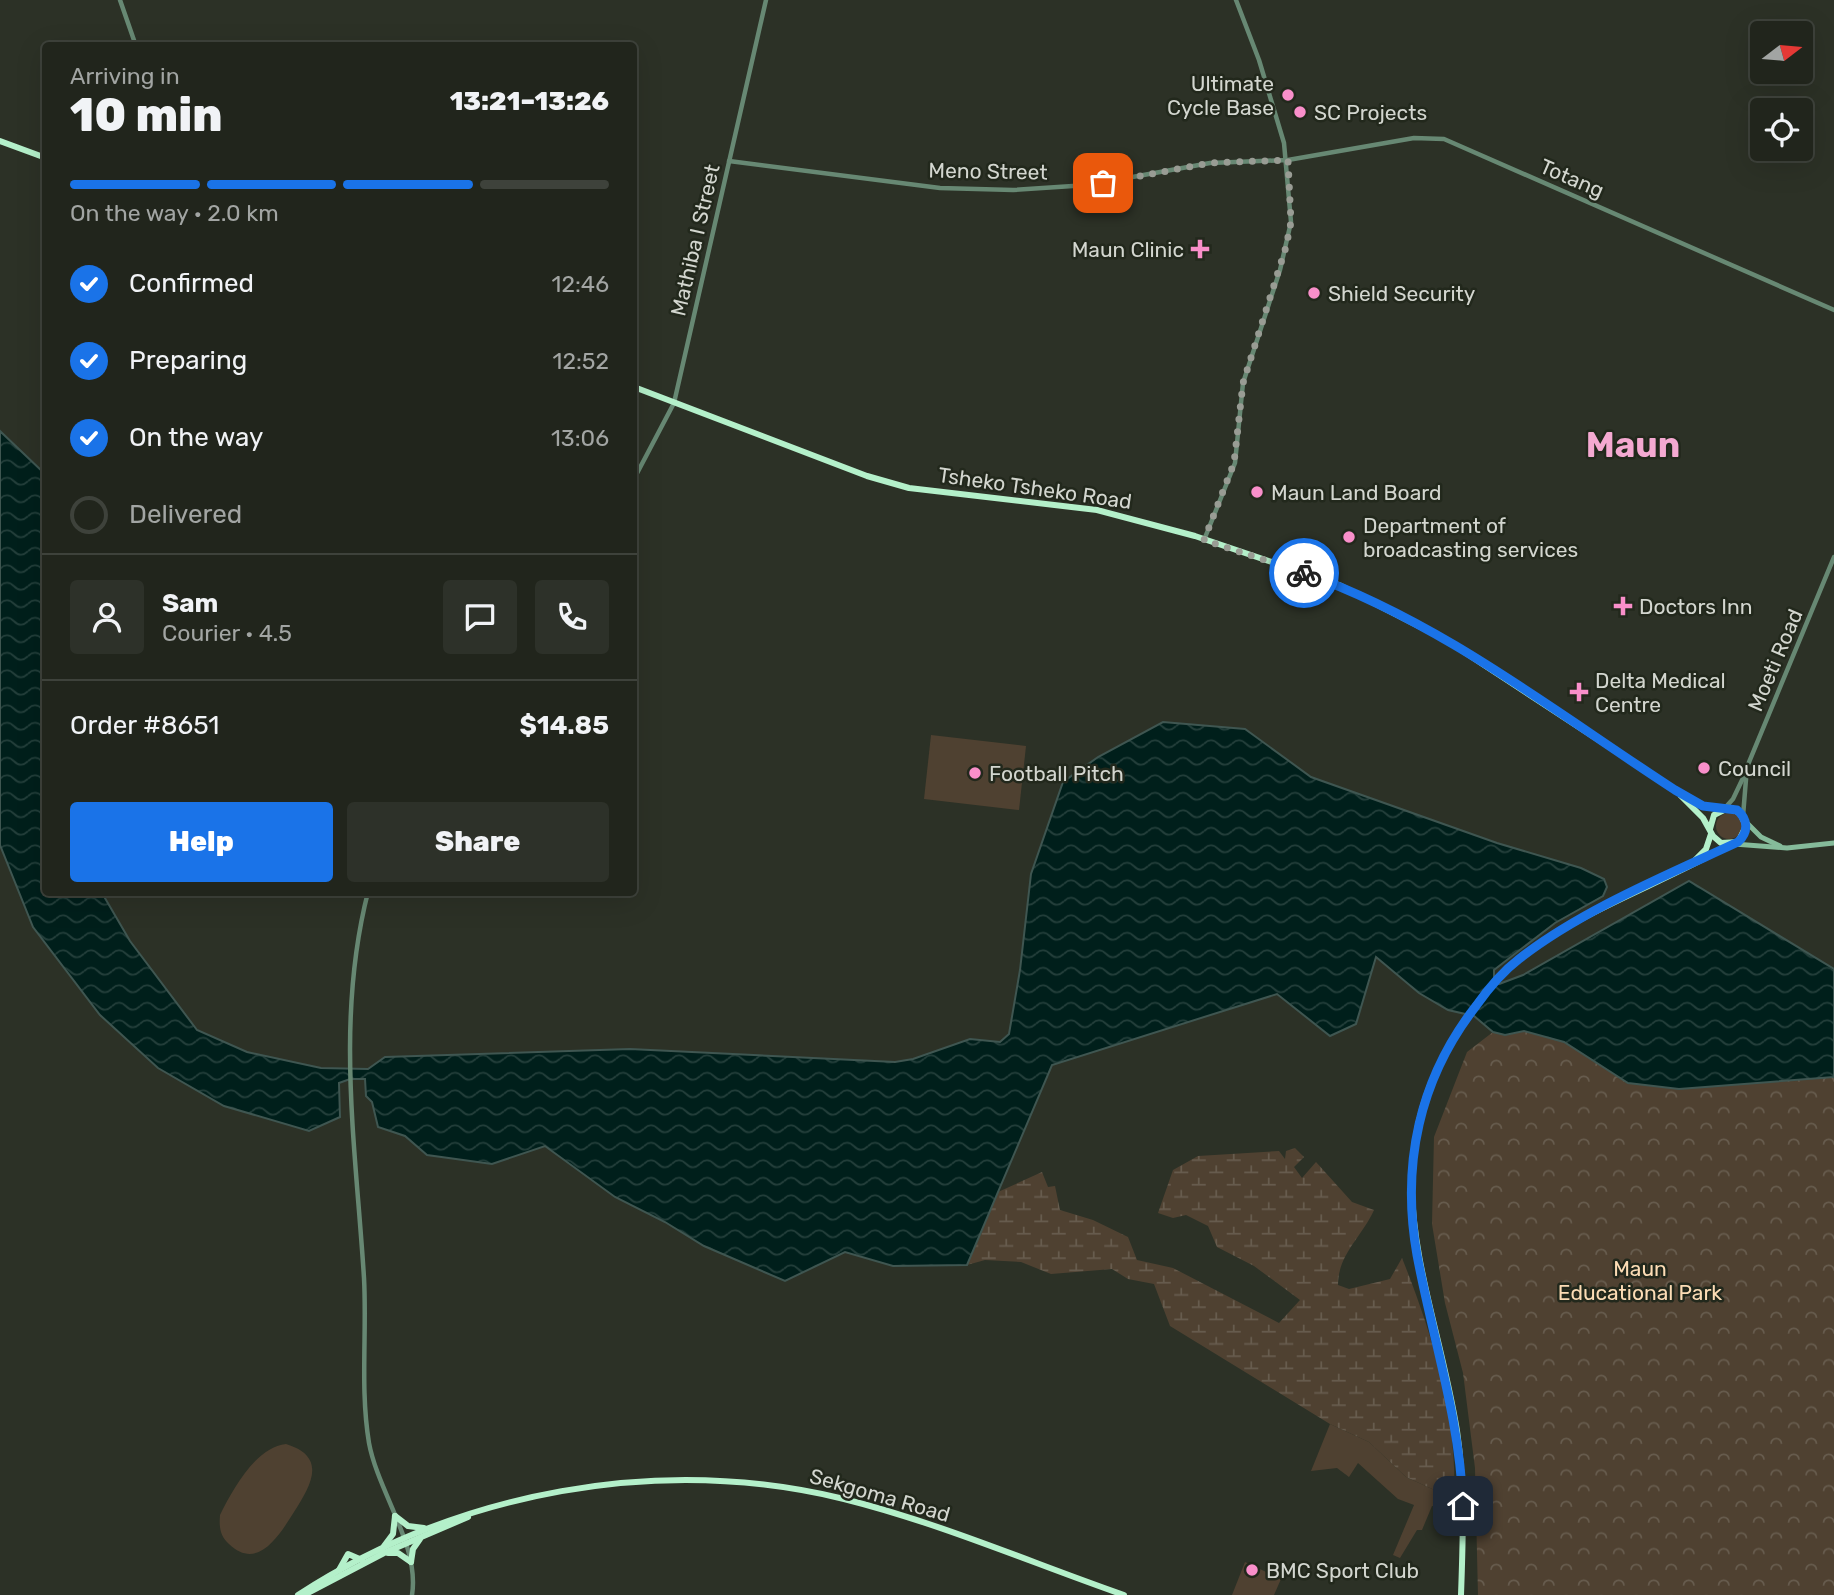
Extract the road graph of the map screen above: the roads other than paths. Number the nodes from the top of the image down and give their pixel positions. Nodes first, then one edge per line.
1 (120, 0) edge
2 (766, 0) edge
3 (1236, 0) edge
4 (135, 42) edge
5 (0, 141) edge
6 (42, 157) edge
7 (1288, 160) junction
8 (729, 161) junction
9 (1834, 310) edge
10 (637, 388) edge
11 (674, 402) junction
12 (637, 473) edge
13 (1204, 540) junction
14 (1834, 557) edge
15 (1745, 774) junction
16 (1675, 790) junction
17 (1723, 809) junction
18 (1744, 819) junction
19 (1710, 831) junction
20 (1834, 843) edge
21 (1733, 844) junction
22 (1787, 848) junction
23 (1685, 867) junction
24 (367, 896) edge
25 (395, 1516) junction
26 (428, 1530) junction
27 (403, 1542) junction
28 (383, 1551) junction
29 (362, 1560) junction
30 (411, 1562) junction
31 (336, 1573) junction
32 (298, 1595) edge
33 (303, 1595) edge
34 (412, 1595) edge
35 (1124, 1595) edge
36 (1461, 1595) edge

1 - 4 street
2 - 8 street, Mathiba I Street
3 - 7 street
5 - 6 highway
7 - 8 street, Meno Street
7 - 9 street, Totang
7 - 13 street
8 - 11 street, Mathiba I Street
10 - 11 highway, Tsheko Tsheko Road
11 - 12 street, Mathiba I Street
11 - 13 highway, Tsheko Tsheko Road
13 - 16 highway, Tsheko Tsheko Road
14 - 15 street, Moeti Road
15 - 17 street, Moeti Road
15 - 18 street, Moeti Road
16 - 17 highway, Tsheko Tsheko Road
16 - 19 highway, Tsheko Tsheko Road
17 - 18 highway
17 - 19 highway
18 - 21 highway
18 - 22 main road
19 - 21 highway
19 - 23 highway
20 - 22 main road
21 - 22 main road
21 - 23 highway
23 - 36 highway
24 - 25 street
25 - 26 highway
25 - 27 street
25 - 28 highway
26 - 27 highway, Sekgoma Road
26 - 30 highway
26 - 35 highway, Sekgoma Road
27 - 28 highway, Sekgoma Road
27 - 30 street
28 - 29 highway, Sekgoma Road
28 - 30 highway
28 - 33 highway, Sekgoma Road
29 - 31 highway, Sekgoma Road
29 - 31 highway
30 - 34 street
31 - 32 highway, Sekgoma Road

